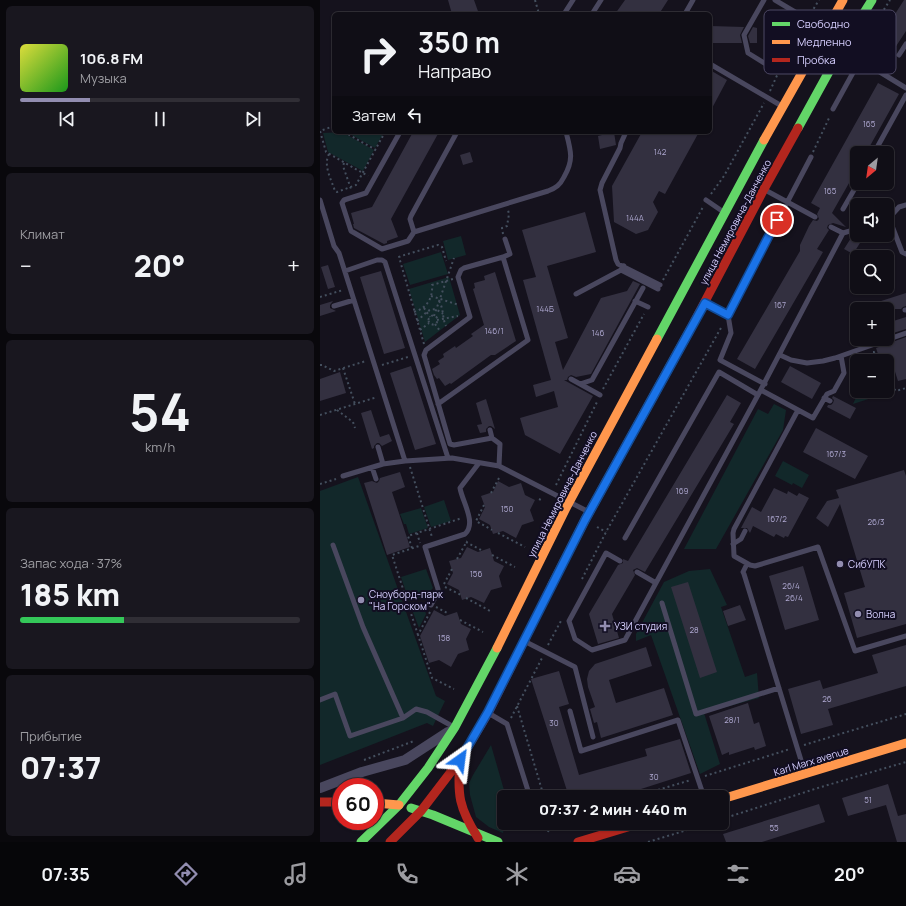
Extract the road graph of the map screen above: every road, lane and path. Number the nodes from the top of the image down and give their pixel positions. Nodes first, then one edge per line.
1 (535, 0) edge
2 (573, 0) edge
3 (601, 0) edge
4 (694, 0) edge
5 (764, 0) edge
6 (775, 0) edge
7 (819, 0) edge
8 (843, 0) edge
9 (872, 0) edge
10 (890, 0) edge
11 (792, 10) edge
12 (813, 10) edge
13 (837, 10) edge
14 (866, 10) edge
15 (884, 10) edge
16 (538, 12) edge
17 (565, 12) edge
18 (593, 12) edge
19 (686, 12) edge
20 (906, 44) edge
21 (899, 55) dead end
22 (764, 63) edge
23 (712, 65) edge
24 (777, 74) edge
25 (801, 74) edge
26 (828, 74) edge
27 (853, 74) edge
28 (883, 74) edge
29 (906, 88) edge
30 (906, 95) edge
31 (767, 97) junction
32 (783, 106) junction
33 (834, 109) joint
34 (332, 127) edge
35 (320, 132) edge
36 (320, 132) edge
37 (348, 134) edge
38 (384, 134) edge
39 (399, 134) edge
40 (456, 134) edge
41 (567, 134) edge
42 (625, 134) edge
43 (878, 146) edge
44 (376, 150) junction
45 (329, 154) junction
46 (811, 157) joint
47 (344, 162) junction
48 (363, 173) junction
49 (374, 179) junction
50 (351, 188) junction
51 (764, 190) junction
52 (854, 190) edge
53 (354, 197) junction
54 (320, 200) edge
55 (706, 200) junction
56 (787, 201) junction
57 (506, 204) junction
58 (906, 205) edge
59 (843, 209) dead end
60 (725, 212) junction
61 (894, 212) edge
62 (815, 217) dead end
63 (831, 227) dead end
64 (850, 231) edge
65 (414, 232) junction
66 (842, 233) junction
67 (894, 233) edge
68 (504, 239) joint
69 (906, 254) edge
70 (503, 257) junction
71 (454, 258) dead end
72 (446, 261) dead end
73 (622, 268) junction
74 (345, 271) junction
75 (458, 277) junction
76 (446, 281) junction
77 (659, 287) joint
78 (350, 288) junction
79 (643, 288) dead end
80 (576, 294) dead end
81 (431, 296) junction
82 (320, 297) edge
83 (354, 300) junction
84 (440, 300) junction
85 (635, 301) junction
86 (705, 303) junction
87 (334, 306) dead end
88 (424, 308) junction
89 (468, 308) junction
90 (648, 308) joint
91 (436, 309) junction
92 (414, 312) junction
93 (426, 312) junction
94 (443, 314) junction
95 (728, 315) junction
96 (434, 316) junction
97 (462, 316) dead end
98 (430, 317) junction
99 (443, 319) junction
100 (437, 320) junction
101 (417, 321) junction
102 (429, 323) junction
103 (446, 327) dead end
104 (420, 330) junction
105 (906, 333) edge
106 (426, 351) junction
107 (415, 355) junction
108 (780, 355) junction
109 (840, 356) junction
110 (372, 359) junction
111 (320, 365) edge
112 (375, 367) junction
113 (343, 368) junction
114 (571, 379) dead end
115 (580, 384) junction
116 (765, 384) junction
117 (906, 388) edge
118 (894, 389) edge
119 (760, 393) junction
120 (384, 394) junction
121 (600, 395) junction
122 (824, 398) junction
123 (830, 401) dead end
124 (355, 404) junction
125 (438, 404) junction
126 (336, 410) junction
127 (798, 410) junction
128 (320, 415) edge
129 (355, 428) dead end
130 (490, 430) dead end
131 (492, 438) junction
132 (378, 447) dead end
133 (448, 458) junction
134 (406, 461) junction
135 (479, 463) junction
136 (383, 464) junction
137 (499, 466) junction
138 (372, 467) junction
139 (343, 476) joint
140 (498, 478) dead end
141 (376, 479) dead end
142 (320, 484) edge
143 (556, 485) dead end
144 (490, 493) dead end
145 (539, 499) dead end
146 (543, 501) dead end
147 (570, 502) junction
148 (484, 505) dead end
149 (589, 512) junction
150 (469, 516) junction
151 (430, 529) junction
152 (492, 530) dead end
153 (745, 531) dead end
154 (498, 533) dead end
155 (624, 538) dead end
156 (466, 542) dead end
157 (434, 544) junction
158 (733, 544) junction
159 (333, 545) dead end
160 (421, 545) dead end
161 (525, 547) dead end
162 (412, 548) junction
163 (483, 551) dead end
164 (492, 555) dead end
165 (620, 562) dead end
166 (747, 564) junction
167 (515, 567) dead end
168 (452, 569) dead end
169 (637, 572) dead end
170 (581, 582) dead end
171 (656, 583) junction
172 (461, 595) dead end
173 (466, 598) dead end
174 (662, 603) dead end
175 (434, 606) joint
176 (430, 612) dead end
177 (492, 612) dead end
178 (449, 614) dead end
179 (563, 617) dead end
180 (460, 620) dead end
181 (483, 632) dead end
182 (418, 635) junction
183 (906, 636) edge
184 (524, 641) junction
185 (545, 652) junction
186 (779, 688) junction
187 (454, 689) dead end
188 (320, 700) edge
189 (517, 706) junction
190 (570, 711) dead end
191 (488, 712) junction
192 (906, 714) edge
193 (403, 718) junction
194 (507, 724) junction
195 (455, 727) junction
196 (593, 738) dead end
197 (417, 740) dead end
198 (906, 743) edge
199 (797, 747) junction
200 (460, 760) junction
201 (361, 761) dead end
202 (906, 762) edge
203 (806, 774) junction
204 (697, 778) junction
205 (320, 788) edge
206 (528, 790) edge
207 (542, 790) edge
208 (657, 790) edge
209 (701, 790) edge
210 (729, 797) edge
211 (320, 802) edge
212 (332, 802) edge
213 (384, 804) edge
214 (399, 805) junction
215 (421, 811) junction
216 (729, 817) edge
217 (616, 830) edge
218 (687, 830) edge
219 (478, 838) edge
220 (577, 841) edge
221 (361, 842) edge
222 (390, 842) edge
223 (498, 842) edge
224 (648, 842) edge

1 - 16 path
2 - 17 lane
3 - 18 lane
4 - 19 lane
5 - 22 lane
6 - 11 lane
7 - 12 path
8 - 13 main road, улица Немировича-Данченко
9 - 14 main road, улица Немировича-Данченко
10 - 15 path
20 - 21 lane
23 - 31 lane
24 - 31 path
25 - 32 main road, улица Немировича-Данченко
26 - 51 main road, улица Немировича-Данченко
27 - 33 lane
28 - 29 lane
30 - 43 lane
31 - 32 lane
31 - 55 path
32 - 60 main road, улица Немировича-Данченко
33 - 46 path
34 - 35 path
36 - 45 path
37 - 44 path
38 - 44 path
39 - 49 lane
40 - 65 lane
41 - 57 lane
42 - 73 lane
44 - 48 path
45 - 47 path
45 - 50 path
46 - 56 lane
47 - 48 path
47 - 50 path
48 - 49 path
48 - 50 path
49 - 53 lane
50 - 53 path
51 - 56 lane
51 - 86 main road, улица Немировича-Данченко
52 - 59 lane
53 - 65 lane
54 - 74 lane
55 - 60 lane
55 - 77 path
56 - 62 lane
56 - 95 lane
57 - 65 lane
57 - 68 path
58 - 61 lane
60 - 147 main road, улица Немировича-Данченко
63 - 66 lane
64 - 66 lane
66 - 108 lane
67 - 69 lane
68 - 70 lane
70 - 75 lane
70 - 125 lane
71 - 76 path
72 - 92 path
73 - 77 lane
73 - 80 lane
74 - 78 lane
74 - 107 lane
75 - 76 path
75 - 89 lane
76 - 81 path
76 - 84 path
78 - 82 path
78 - 83 lane
79 - 85 lane
81 - 84 path
81 - 88 path
83 - 87 lane
83 - 110 lane
84 - 89 path
84 - 91 path
84 - 94 path
85 - 90 lane
85 - 115 lane
86 - 95 lane
86 - 149 main road, улица Немировича-Данченко
88 - 92 path
88 - 93 path
89 - 106 lane
90 - 121 path
91 - 93 path
91 - 94 path
91 - 96 path
92 - 101 path
93 - 98 path
93 - 101 path
94 - 99 path
95 - 116 lane
95 - 170 path
96 - 98 path
96 - 100 path
97 - 99 path
98 - 102 path
99 - 100 path
99 - 103 path
100 - 102 path
101 - 104 path
102 - 104 path
104 - 106 path
105 - 109 lane
106 - 125 lane
107 - 112 path
107 - 133 lane
108 - 109 lane
108 - 116 lane
109 - 122 lane
110 - 112 lane
110 - 113 path
111 - 113 path
112 - 120 lane
113 - 124 path
114 - 115 lane
115 - 121 lane
116 - 119 lane
117 - 118 path
119 - 127 lane
119 - 155 lane
119 - 171 lane
120 - 124 path
120 - 134 lane
121 - 143 path
122 - 123 lane
122 - 127 lane
124 - 126 path
125 - 131 lane
126 - 128 path
126 - 129 path
127 - 158 lane
130 - 131 lane
131 - 137 lane
132 - 136 lane
133 - 134 lane
133 - 135 lane
134 - 136 lane
134 - 151 path
135 - 137 lane
135 - 150 lane
136 - 138 lane
137 - 147 lane
138 - 139 lane
138 - 141 lane
139 - 142 path
140 - 144 path
145 - 146 path
147 - 149 lane
147 - 195 main road, улица Немировича-Данченко
148 - 152 path
149 - 184 main road, улица Немировича-Данченко
150 - 151 path
150 - 157 lane
151 - 157 path
151 - 162 path
153 - 158 lane
154 - 161 path
156 - 163 path
157 - 175 lane
158 - 166 lane
159 - 193 lane
160 - 162 path
162 - 182 path
164 - 167 path
165 - 171 lane
166 - 183 lane
166 - 186 lane
168 - 172 path
169 - 171 lane
173 - 177 path
174 - 186 lane
175 - 178 path
176 - 182 path
179 - 185 path
180 - 181 path
182 - 187 path
184 - 185 lane
184 - 191 main road, улица Немировича-Данченко
185 - 189 path
185 - 196 lane
186 - 199 lane
188 - 193 lane
189 - 194 path
189 - 207 path
190 - 204 lane
191 - 194 lane
191 - 200 main road, улица Немировича-Данченко
192 - 199 path
193 - 195 lane
194 - 206 lane
195 - 205 street
195 - 214 main road, улица Немировича-Данченко
197 - 201 path
198 - 203 main road, Karl Marx avenue
199 - 203 lane
199 - 204 path
200 - 215 main road, улица Немировича-Данченко
200 - 219 main road
202 - 216 path
203 - 210 main road, Karl Marx avenue
204 - 208 path
204 - 209 lane
211 - 212 main road
213 - 214 main road
214 - 215 main road
214 - 221 main road, улица Немировича-Данченко
215 - 219 main road
215 - 222 main road, улица Немировича-Данченко
217 - 220 main road
218 - 224 path
219 - 223 main road

